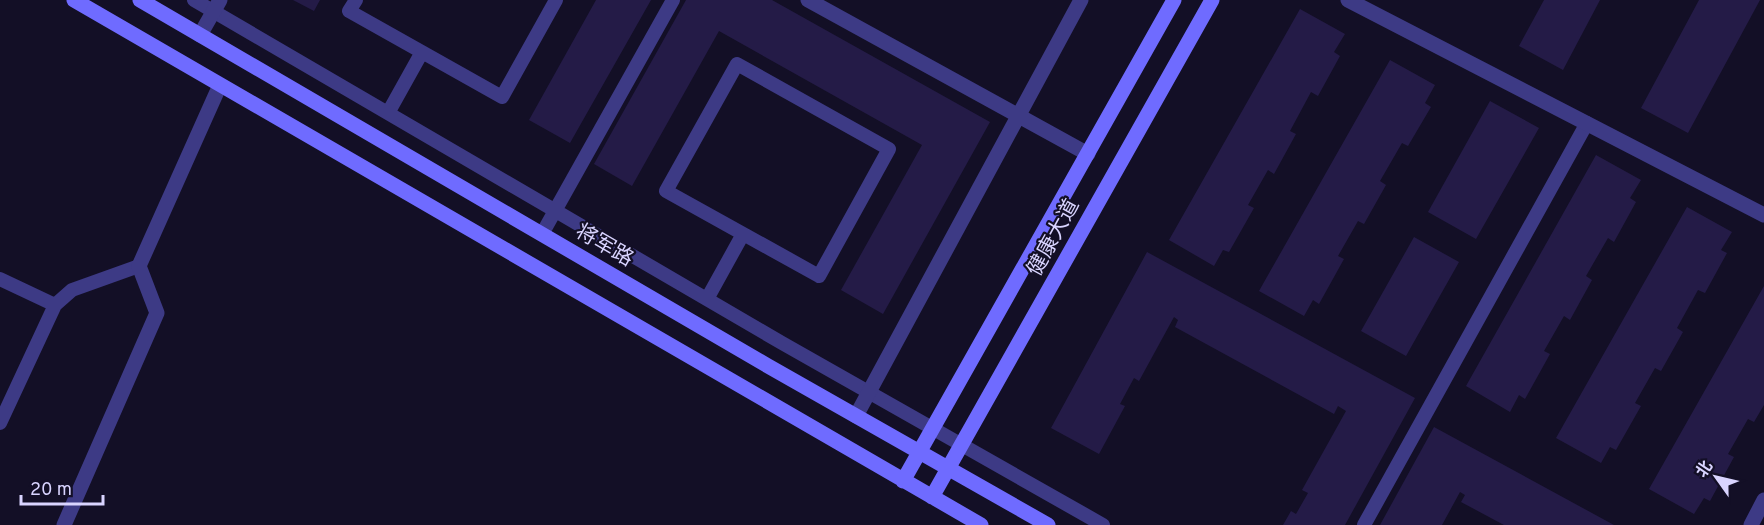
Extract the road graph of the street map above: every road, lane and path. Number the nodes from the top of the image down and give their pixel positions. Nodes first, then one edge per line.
1 (74, 0) edge
2 (140, 0) edge
3 (194, 0) edge
4 (356, 0) edge
5 (556, 0) edge
6 (673, 0) edge
7 (808, 0) edge
8 (1081, 0) edge
9 (1174, 0) edge
10 (1212, 0) edge
11 (1348, 0) edge
12 (217, 6) edge
13 (200, 35) junction
14 (422, 52) junction
15 (220, 85) junction
16 (388, 113) junction
17 (1018, 116) junction
18 (1587, 123) junction
19 (1088, 153) junction
20 (555, 211) junction
21 (1764, 215) edge
22 (542, 234) junction
23 (743, 234) junction
24 (139, 266) junction
25 (0, 279) edge
26 (707, 299) junction
27 (55, 305) junction
28 (869, 392) junction
29 (856, 416) junction
30 (0, 423) edge
31 (933, 429) junction
32 (962, 445) junction
33 (920, 452) junction
34 (948, 468) junction
35 (903, 481) junction
36 (932, 497) junction
37 (1764, 500) edge
38 (64, 525) edge
39 (981, 525) edge
40 (1048, 525) edge
41 (1103, 525) edge
42 (1364, 525) edge
43 (1750, 525) edge

1 - 15 main road
2 - 13 main road, 将军路
3 - 12 lane
4 - 14 lane
5 - 14 lane
6 - 20 lane
7 - 17 street
8 - 17 street
9 - 19 main road, 健康大道
10 - 32 main road, 健康大道
11 - 18 street
12 - 13 street
12 - 16 lane
13 - 22 main road, 将军路
14 - 16 lane
15 - 24 street
15 - 35 main road
16 - 20 lane
17 - 19 street
17 - 28 street
18 - 21 street
18 - 42 lane
19 - 31 main road, 健康大道
20 - 22 lane
20 - 26 lane
22 - 29 main road, 将军路
23 - 23 lane
23 - 26 lane
24 - 27 lane
24 - 38 street
25 - 27 lane
26 - 28 lane
27 - 30 lane
28 - 29 street
28 - 31 lane
29 - 33 main road, 将军路
31 - 32 lane
31 - 33 main road, 健康大道
32 - 34 main road, 健康大道
32 - 41 lane
33 - 34 main road, 将军路
33 - 35 main road, 健康大道
34 - 36 main road, 健康大道
34 - 40 main road, 将军路
35 - 36 main road
36 - 39 main road
37 - 43 street

